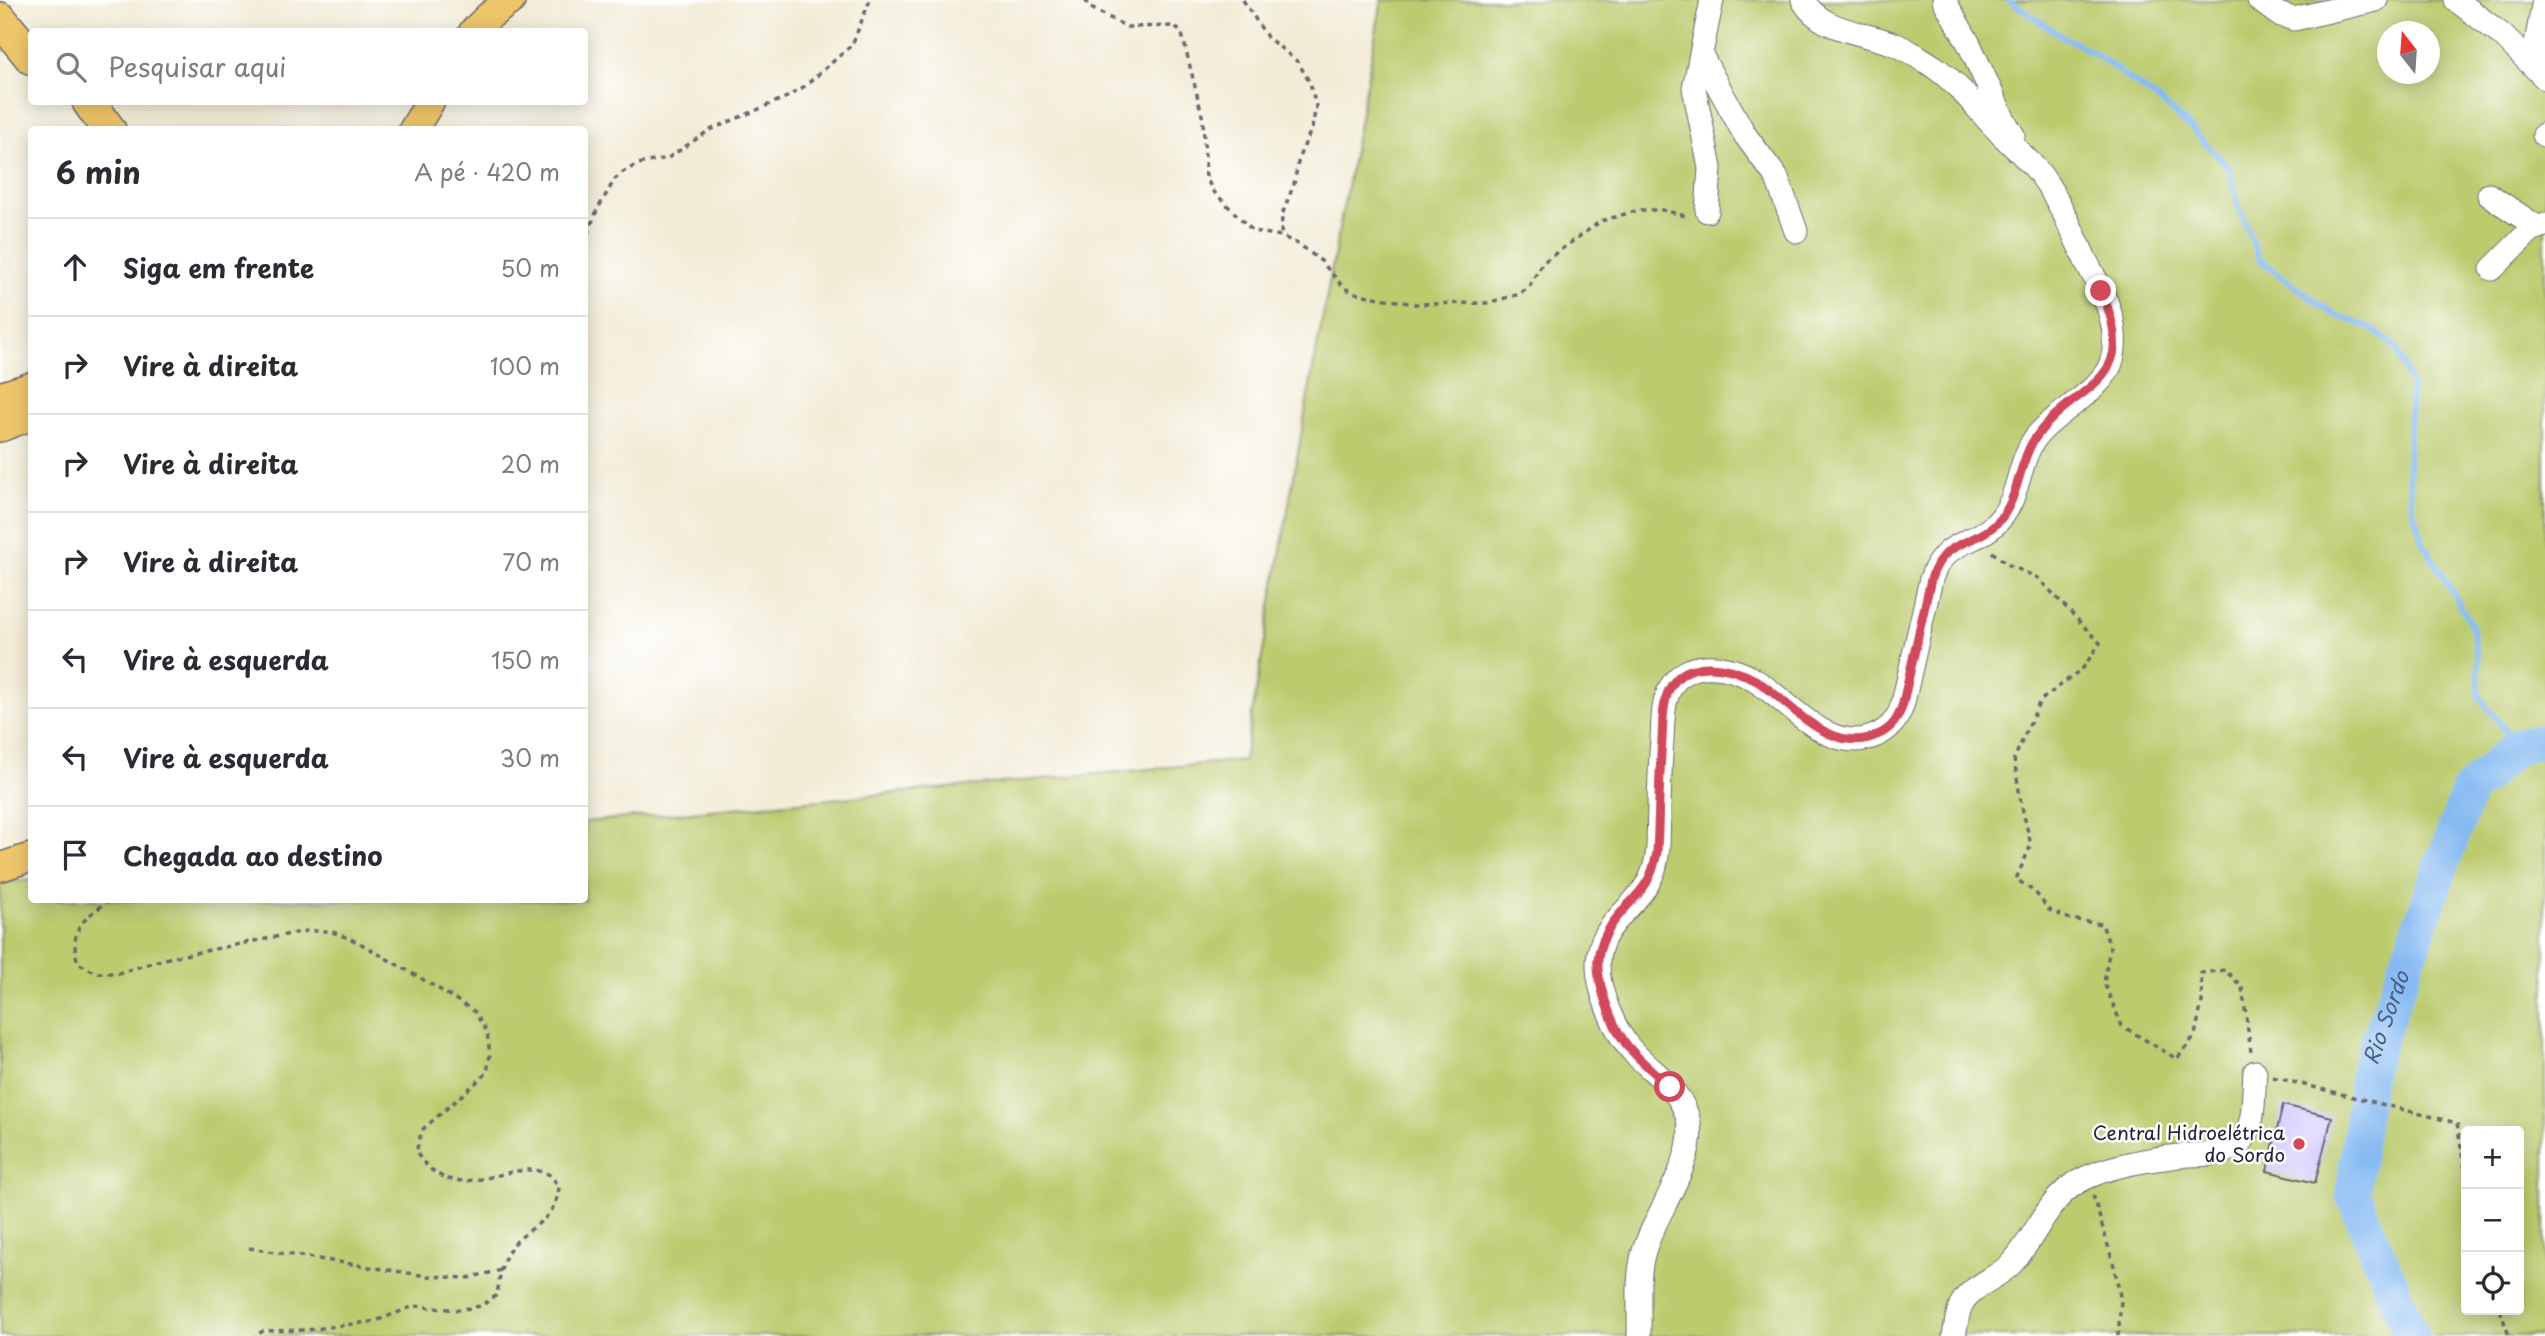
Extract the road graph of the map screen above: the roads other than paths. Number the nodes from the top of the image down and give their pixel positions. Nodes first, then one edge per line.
1 (511, 0) edge
2 (1712, 0) edge
3 (1803, 0) edge
4 (1944, 0) edge
5 (2259, 0) edge
6 (2376, 0) edge
7 (2456, 0) edge
8 (2544, 0) edge
9 (15, 18) edge
10 (477, 28) edge
11 (28, 49) edge
12 (1701, 55) junction
13 (2538, 72) edge
14 (67, 105) edge
15 (91, 105) edge
16 (428, 105) edge
17 (81, 126) edge
18 (106, 126) edge
19 (415, 126) edge
20 (2029, 161) junction
21 (2489, 195) dead end
22 (1707, 211) road end
23 (2541, 226) edge
24 (1796, 231) dead end
25 (2492, 269) dead end
26 (28, 390) edge
27 (0, 399) edge
28 (28, 414) edge
29 (0, 425) edge
30 (28, 858) edge
31 (0, 867) edge
32 (2255, 1072) road end
33 (1639, 1336) edge
34 (1954, 1336) edge

1 - 10 main road
2 - 12 street
3 - 20 street
4 - 20 street
5 - 6 street
7 - 13 street
8 - 13 street
9 - 11 highway
12 - 22 street
12 - 24 street
14 - 17 highway
15 - 18 highway
16 - 19 main road
20 - 33 street
21 - 23 street
23 - 25 street
26 - 27 highway
28 - 29 highway
30 - 31 main road
32 - 34 street

